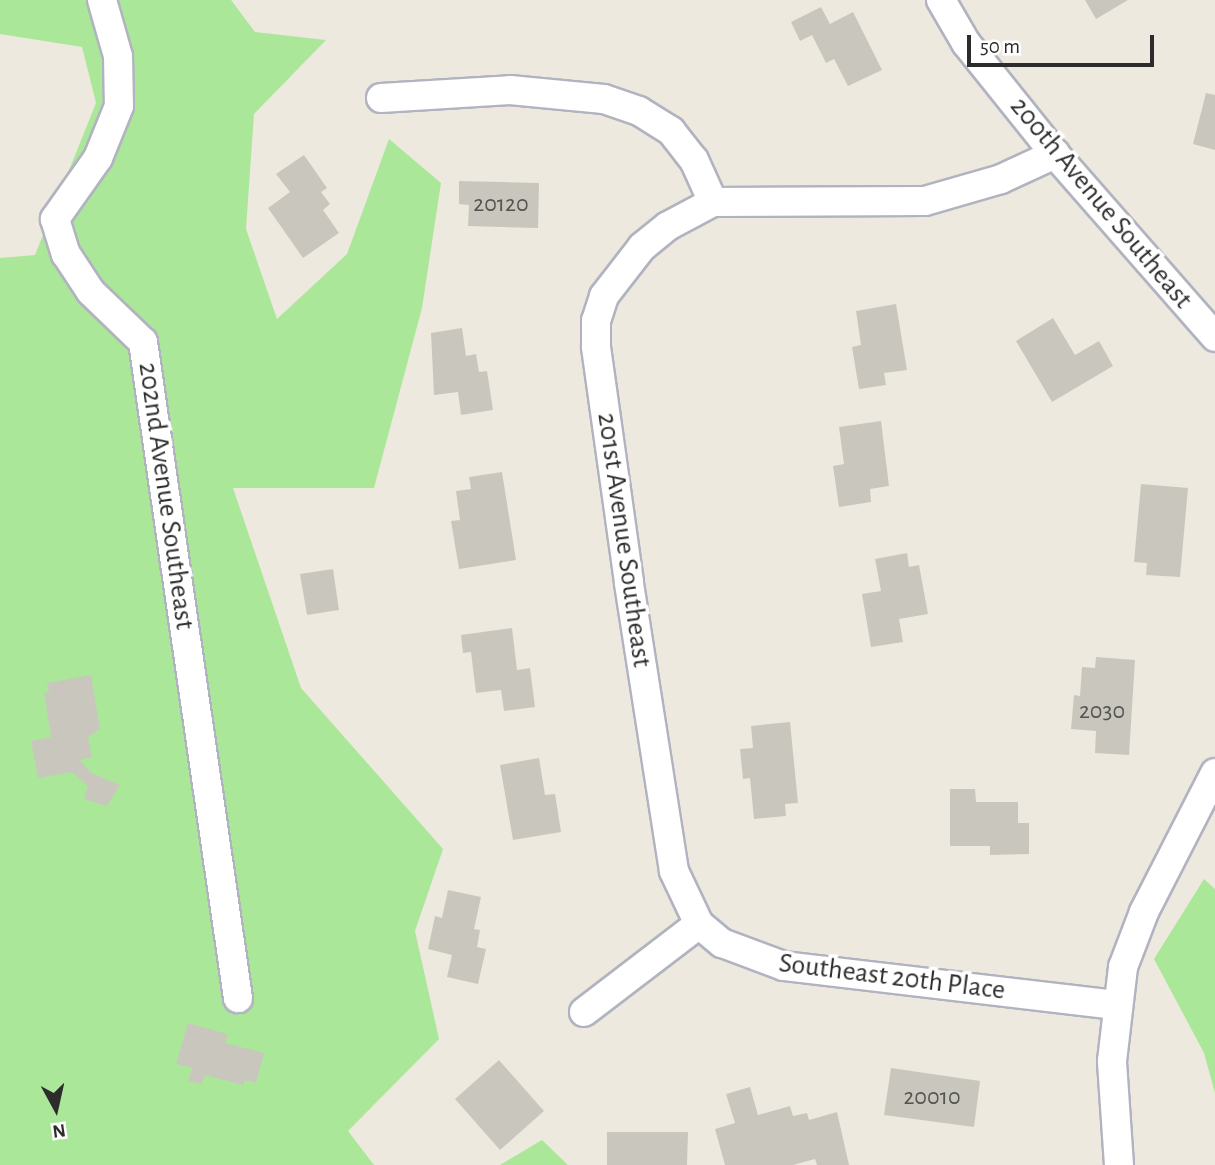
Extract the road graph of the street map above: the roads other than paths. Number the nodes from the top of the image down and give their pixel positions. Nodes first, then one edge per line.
1 (102, 0) edge
2 (941, 0) edge
3 (381, 99) dead end
4 (1055, 154) junction
5 (713, 202) junction
6 (1215, 337) edge
7 (1215, 774) edge
8 (699, 924) junction
9 (238, 998) dead end
10 (1115, 1005) junction
11 (584, 1012) dead end
12 (1119, 1165) edge

1 - 9 street, 202nd Avenue Southeast
2 - 4 street, 200th Avenue Southeast
3 - 5 street
4 - 5 street
4 - 6 street, 200th Avenue Southeast
5 - 8 street, 201st Avenue Southeast
7 - 10 street
8 - 10 street, Southeast 20th Place
8 - 11 street
10 - 12 street

